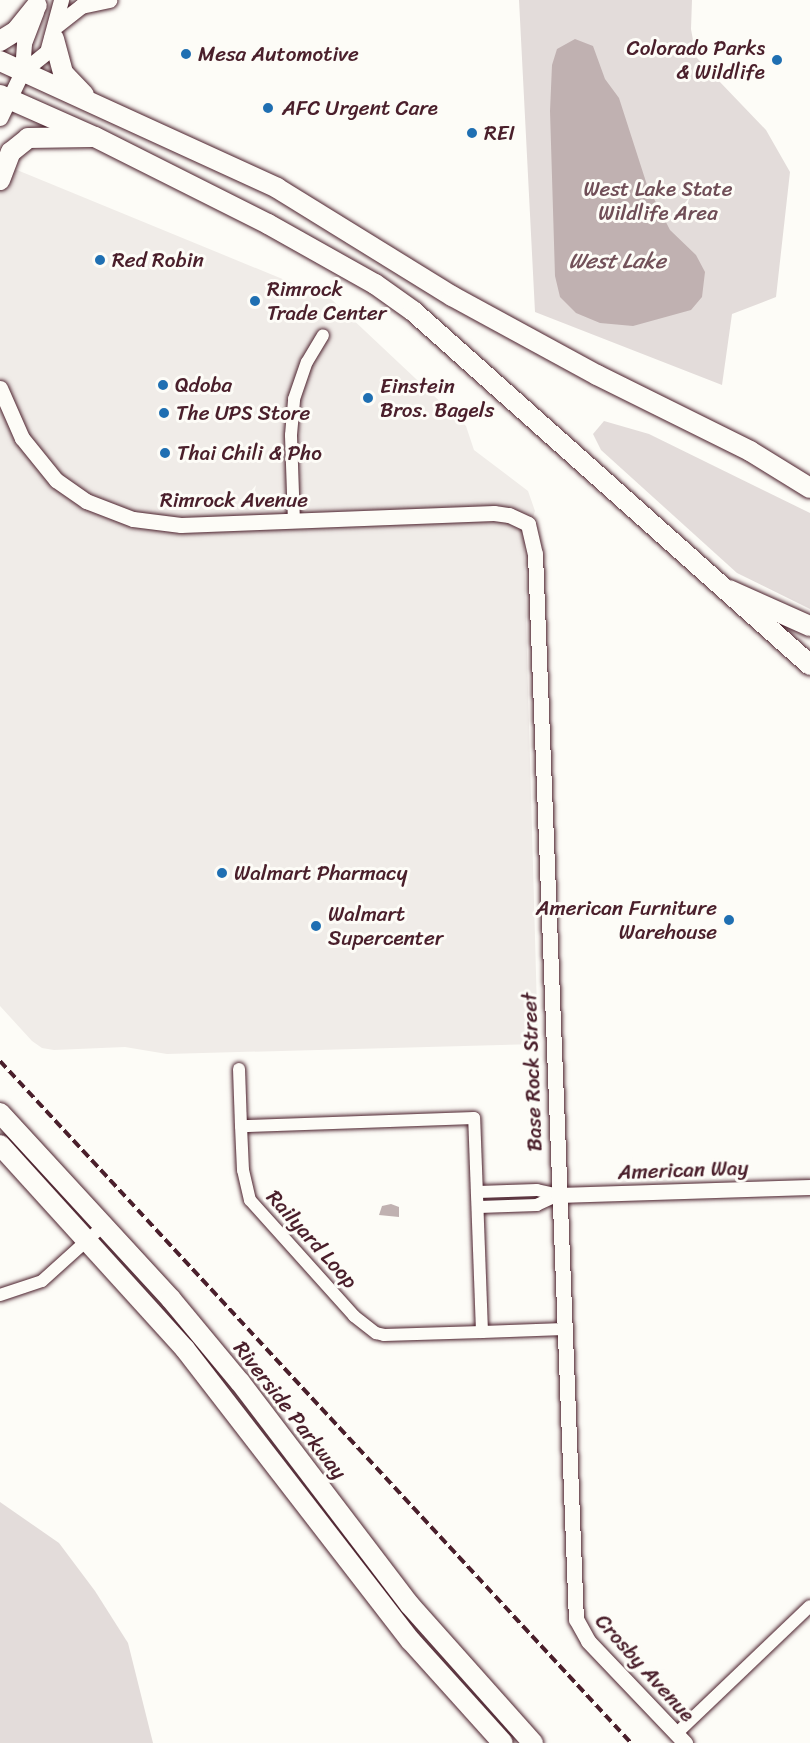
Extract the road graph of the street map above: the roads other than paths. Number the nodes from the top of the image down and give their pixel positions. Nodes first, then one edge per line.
1 (61, 0) edge
2 (109, 0) edge
3 (38, 2) edge
4 (55, 32) junction
5 (0, 41) edge
6 (0, 61) edge
7 (22, 72) junction
8 (5, 97) edge
9 (88, 103) junction
10 (0, 118) edge
11 (95, 137) junction
12 (0, 180) edge
13 (323, 335) dead end
14 (0, 388) edge
15 (750, 451) junction
16 (810, 477) edge
17 (810, 488) edge
18 (294, 522) junction
19 (528, 524) joint
20 (724, 587) junction
21 (810, 626) edge
22 (810, 665) edge
23 (239, 1069) dead end
24 (0, 1113) edge
25 (241, 1126) junction
26 (0, 1145) edge
27 (810, 1187) edge
28 (478, 1192) junction
29 (558, 1196) junction
30 (479, 1207) junction
31 (104, 1226) junction
32 (89, 1239) junction
33 (0, 1295) edge
34 (564, 1329) junction
35 (482, 1332) junction
36 (810, 1606) edge
37 (576, 1619) joint
38 (681, 1738) edge
39 (503, 1743) edge
40 (533, 1743) edge

1 - 4 street
2 - 4 street
3 - 5 main road
3 - 7 street
4 - 7 street
4 - 9 main road
6 - 7 main road
7 - 8 street
7 - 9 main road
8 - 10 street
8 - 11 main road
9 - 15 main road
11 - 12 main road
11 - 20 main road
13 - 18 street
14 - 18 street, Rimrock Avenue
15 - 16 main road
15 - 17 main road
18 - 19 street, Rimrock Avenue
19 - 29 street, Base Rock Street
20 - 21 main road
20 - 22 main road
23 - 25 street, Railyard Loop
24 - 31 main road, Riverside Parkway
25 - 28 street
25 - 35 street, Railyard Loop
26 - 32 main road, Riverside Parkway
27 - 29 street, American Way
28 - 29 street
28 - 30 street
29 - 30 street
29 - 34 street, Base Rock Street
30 - 35 street
31 - 32 street
31 - 40 main road, Riverside Parkway
32 - 33 street
32 - 39 main road, Riverside Parkway
34 - 35 street, Railyard Loop
34 - 37 street, Base Rock Street
36 - 38 street
37 - 38 street, Crosby Avenue

